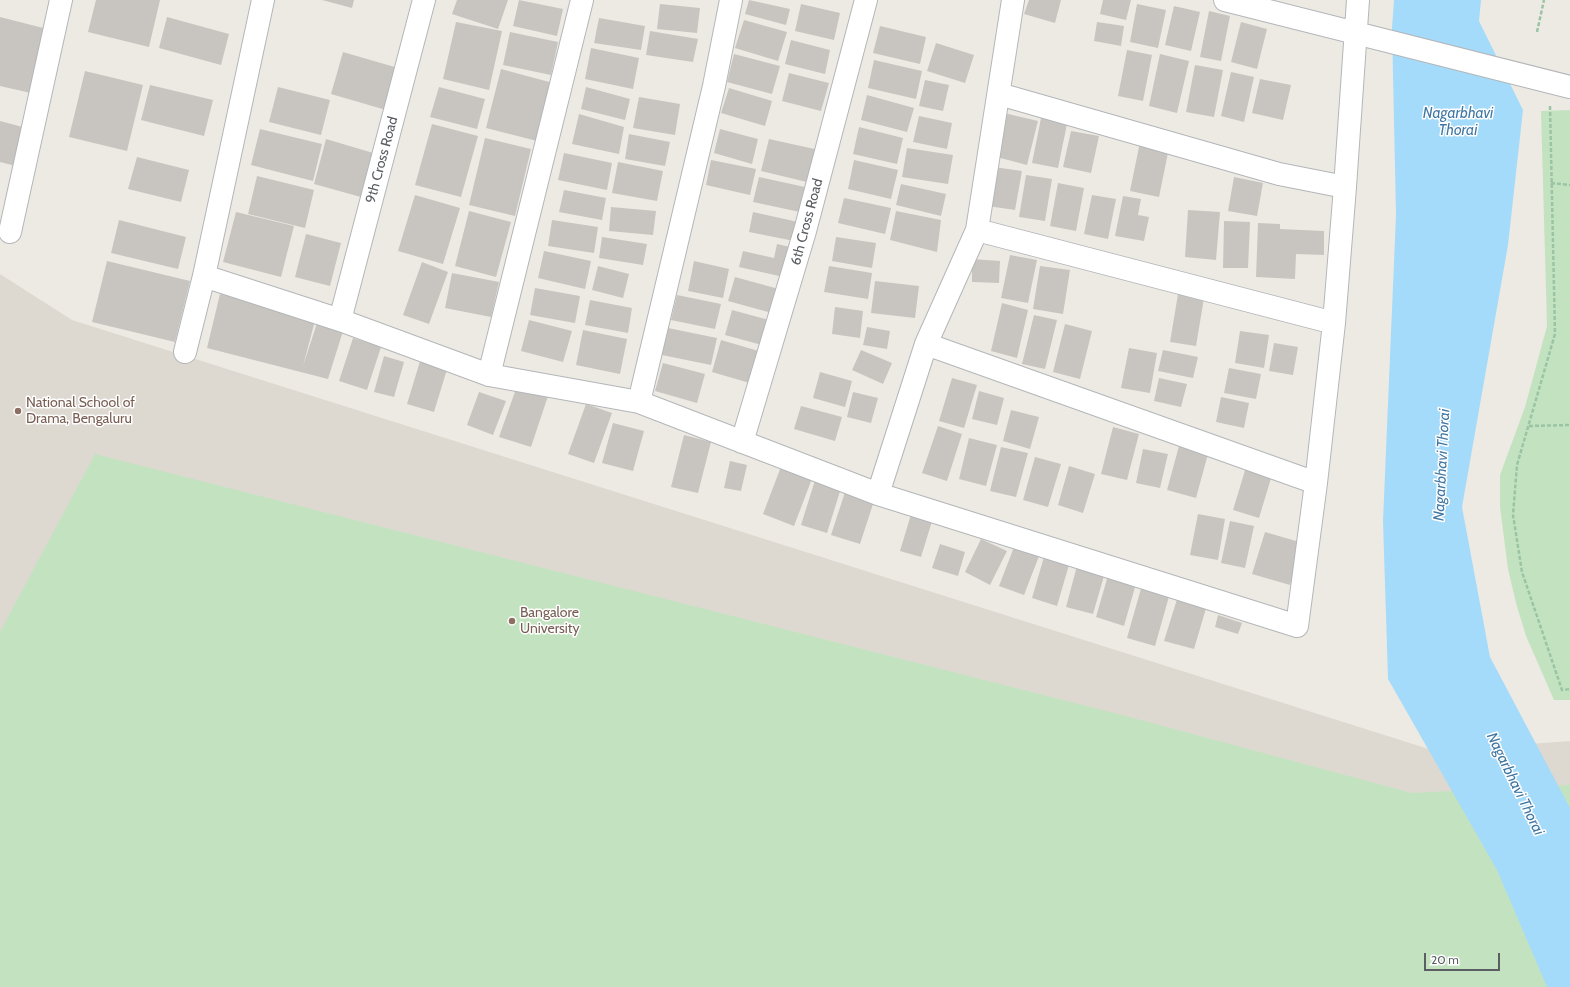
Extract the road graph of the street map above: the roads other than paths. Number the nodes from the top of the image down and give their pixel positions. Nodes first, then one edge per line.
1 (61, 0) edge
2 (263, 0) edge
3 (424, 0) edge
4 (582, 0) edge
5 (731, 0) edge
6 (866, 0) edge
7 (1013, 0) edge
8 (1225, 0) edge
9 (1358, 0) edge
10 (1357, 34) junction
11 (1563, 85) edge
12 (999, 94) junction
13 (1344, 187) junction
14 (977, 230) junction
15 (10, 232) dead end
16 (204, 276) junction
17 (340, 320) junction
18 (1334, 324) junction
19 (926, 344) junction
20 (185, 352) dead end
21 (489, 375) junction
22 (639, 402) junction
23 (742, 442) junction
24 (1316, 483) junction
25 (878, 494) junction

1 - 15 street
2 - 16 street
3 - 17 street, 9th Cross Road
4 - 21 street
5 - 22 street
6 - 23 street, 6th Cross Road
7 - 12 street
8 - 10 street
9 - 10 street
10 - 11 street
10 - 13 street
12 - 13 street
12 - 14 street
13 - 18 street
14 - 18 street
14 - 19 street
16 - 17 street
16 - 20 street
17 - 21 street
18 - 24 street
19 - 24 street
19 - 25 street
21 - 22 street
22 - 23 street
23 - 25 street
24 - 25 street

